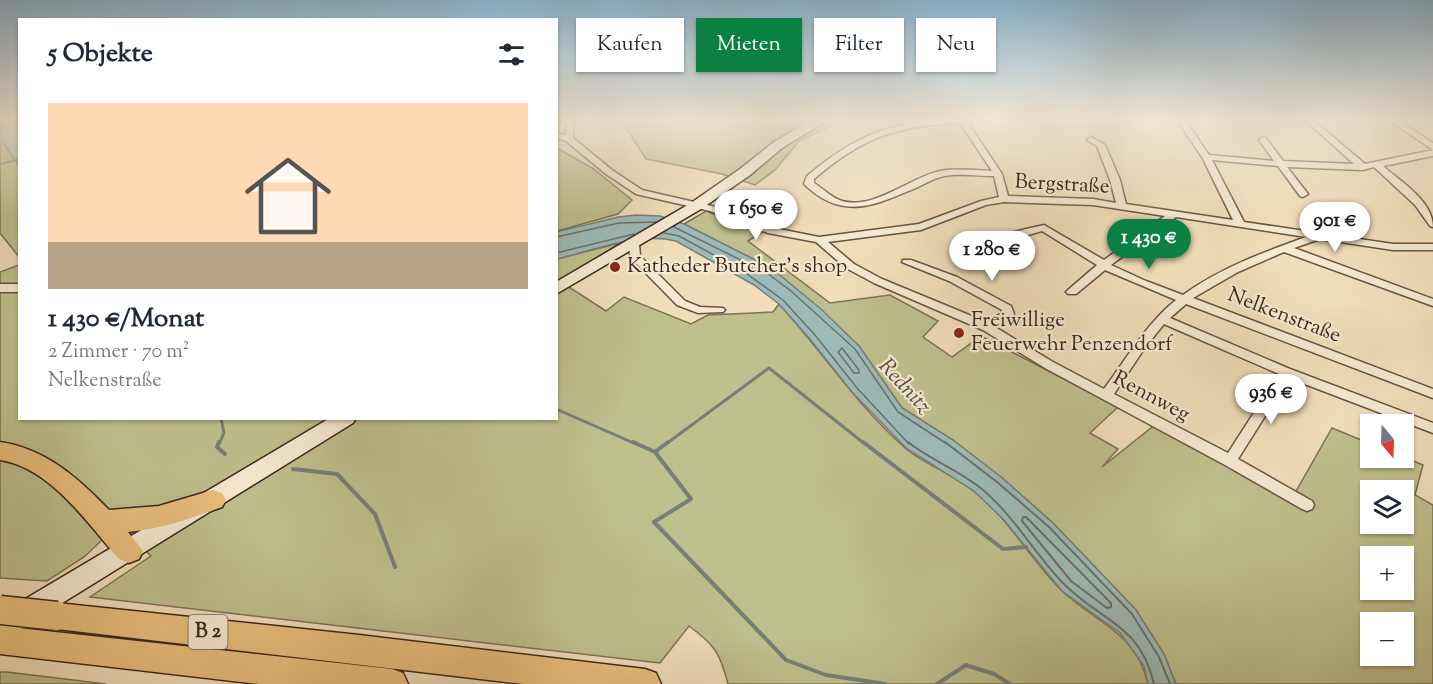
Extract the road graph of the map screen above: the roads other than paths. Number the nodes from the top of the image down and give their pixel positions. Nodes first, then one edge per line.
1 (585, 152) edge
2 (770, 152) edge
3 (844, 152) edge
4 (983, 152) edge
5 (1104, 152) edge
6 (1204, 152) edge
7 (1272, 152) edge
8 (1346, 152) edge
9 (1433, 153) edge
10 (1207, 158) junction
11 (1281, 164) junction
12 (1377, 165) junction
13 (1364, 167) junction
14 (998, 174) junction
15 (1303, 194) dead end
16 (1004, 199) junction
17 (696, 206) junction
18 (1122, 206) junction
19 (1174, 214) junction
20 (1240, 224) junction
21 (1433, 224) edge
22 (1317, 236) junction
23 (819, 240) junction
24 (637, 242) junction
25 (1433, 247) edge
26 (1283, 248) junction
27 (907, 262) dead end
28 (962, 262) dead end
29 (1104, 264) junction
30 (560, 287) edge
31 (0, 288) edge
32 (18, 288) edge
33 (1072, 292) dead end
34 (1185, 298) junction
35 (1433, 303) edge
36 (719, 310) dead end
37 (1162, 319) junction
38 (987, 327) junction
39 (1286, 372) junction
40 (1433, 394) edge
41 (1106, 396) junction
42 (343, 420) edge
43 (1433, 428) edge
44 (0, 451) edge
45 (1230, 461) junction
46 (213, 500) junction
47 (1307, 505) dead end
48 (102, 521) junction
49 (129, 551) junction
50 (0, 610) edge
51 (5, 636) edge
52 (392, 684) edge
53 (645, 684) edge

1 - 17 street, Bergstraße
2 - 17 main road
3 - 14 street
4 - 14 street
5 - 18 street
6 - 10 street
7 - 11 street
8 - 13 street
9 - 12 street
10 - 11 street
10 - 20 street
11 - 13 street
11 - 15 street
12 - 13 street
12 - 21 street
14 - 16 street
16 - 18 street, Bergstraße
16 - 23 street, Bergstraße
17 - 23 street, Bergstraße
17 - 24 main road
18 - 19 street, Bergstraße
19 - 20 street, Bergstraße
19 - 29 street
20 - 22 street, Bergstraße
22 - 25 street, Bergstraße
22 - 26 street
23 - 38 street, Rennweg
24 - 30 main road
24 - 36 street
26 - 34 street
26 - 35 street
27 - 38 street
28 - 29 street, Nelkenstraße
29 - 33 street
29 - 34 street, Nelkenstraße
31 - 32 street
34 - 37 street
34 - 40 street, Nelkenstraße
37 - 39 street
37 - 41 street
38 - 41 street, Rennweg
39 - 43 street
39 - 45 street
41 - 45 street, Rennweg
42 - 46 main road
44 - 48 highway
45 - 47 street, Rennweg
46 - 48 highway
46 - 49 main road
48 - 49 highway
49 - 51 main road
50 - 53 highway, B 2, bridge
51 - 52 highway, B 2

